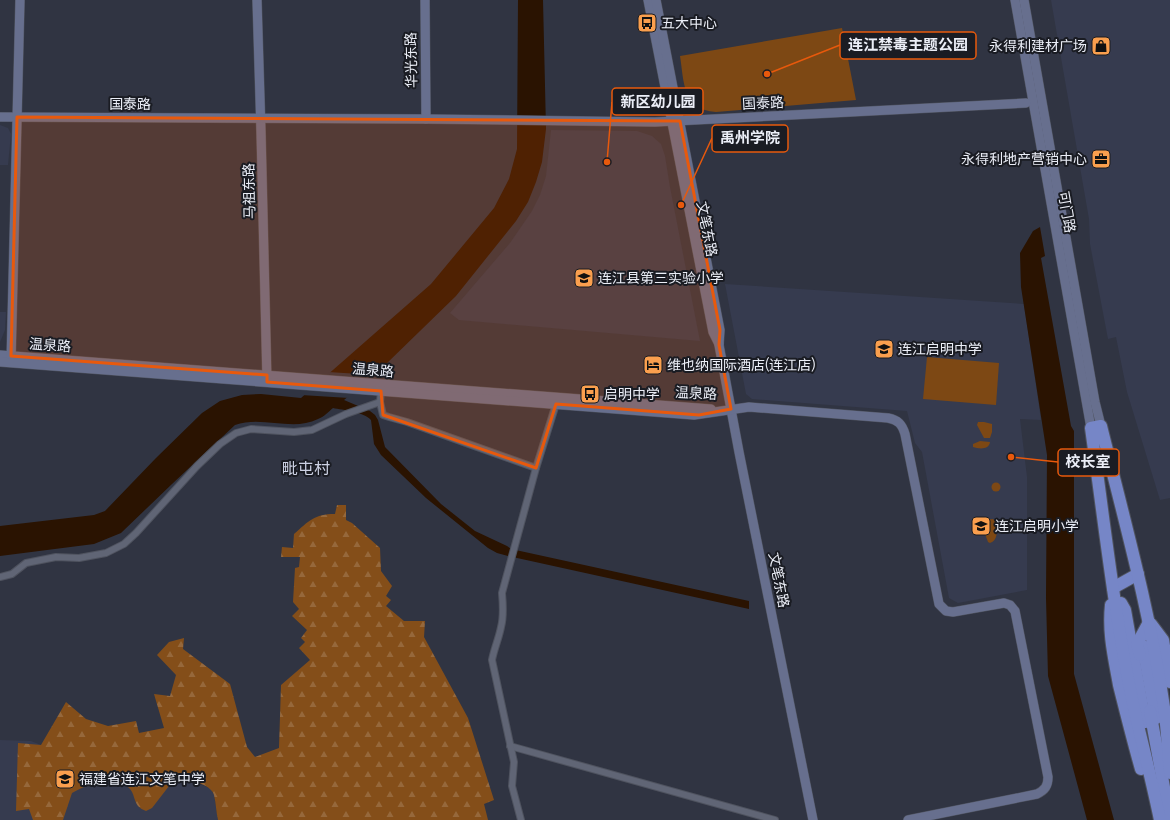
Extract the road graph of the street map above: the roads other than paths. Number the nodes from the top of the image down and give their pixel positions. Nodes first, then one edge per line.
1 (20, 0) edge
2 (257, 0) edge
3 (425, 0) edge
4 (648, 0) edge
5 (656, 0) edge
6 (1015, 0) edge
7 (1024, 0) edge
8 (1026, 103) dead end
9 (0, 117) edge
10 (17, 117) junction
11 (261, 118) junction
12 (426, 119) junction
13 (675, 121) junction
14 (0, 355) edge
15 (11, 359) junction
16 (0, 362) edge
17 (267, 378) junction
18 (368, 387) junction
19 (381, 391) junction
20 (380, 402) junction
21 (556, 404) junction
22 (731, 409) junction
23 (1096, 427) junction
24 (536, 468) junction
25 (1138, 574) junction
26 (0, 577) edge
27 (1113, 588) junction
28 (1149, 622) junction
29 (1170, 636) edge
30 (1170, 650) edge
31 (1170, 682) edge
32 (1170, 730) edge
33 (510, 746) junction
34 (1170, 773) edge
35 (1170, 800) edge
36 (1170, 812) edge
37 (753, 817) edge
38 (522, 820) edge
39 (775, 820) edge
40 (813, 820) edge
41 (908, 820) edge
42 (1159, 820) edge
43 (1170, 820) edge

1 - 10 main road
2 - 11 main road, 马祖东路
3 - 12 main road, 华光东路
4 - 13 main road, 文笔东路
5 - 13 main road, 文笔东路
6 - 23 main road, 可门路
7 - 23 main road, 可门路
8 - 13 main road, 国泰路
9 - 10 main road, 国泰路
10 - 11 main road, 国泰路
10 - 15 main road
11 - 12 main road, 国泰路
11 - 17 main road, 马祖东路
12 - 13 main road, 国泰路
13 - 22 main road, 文笔东路
14 - 15 main road, 温泉路
15 - 16 main road, 温泉路
15 - 17 main road, 温泉路
17 - 18 main road, 温泉路
18 - 19 main road, 温泉路
18 - 22 main road, 温泉路
19 - 20 street
19 - 21 main road, 温泉路
20 - 24 street
20 - 26 street
21 - 22 main road, 温泉路
21 - 24 street
22 - 40 main road, 文笔东路
22 - 41 main road
23 - 25 highway
23 - 27 highway
24 - 33 street
25 - 27 highway
25 - 28 highway
27 - 42 highway
28 - 29 highway
28 - 30 highway
28 - 31 highway
28 - 32 highway
28 - 34 highway
28 - 35 highway
28 - 36 highway
28 - 43 highway
33 - 37 street
33 - 38 street
37 - 39 street

